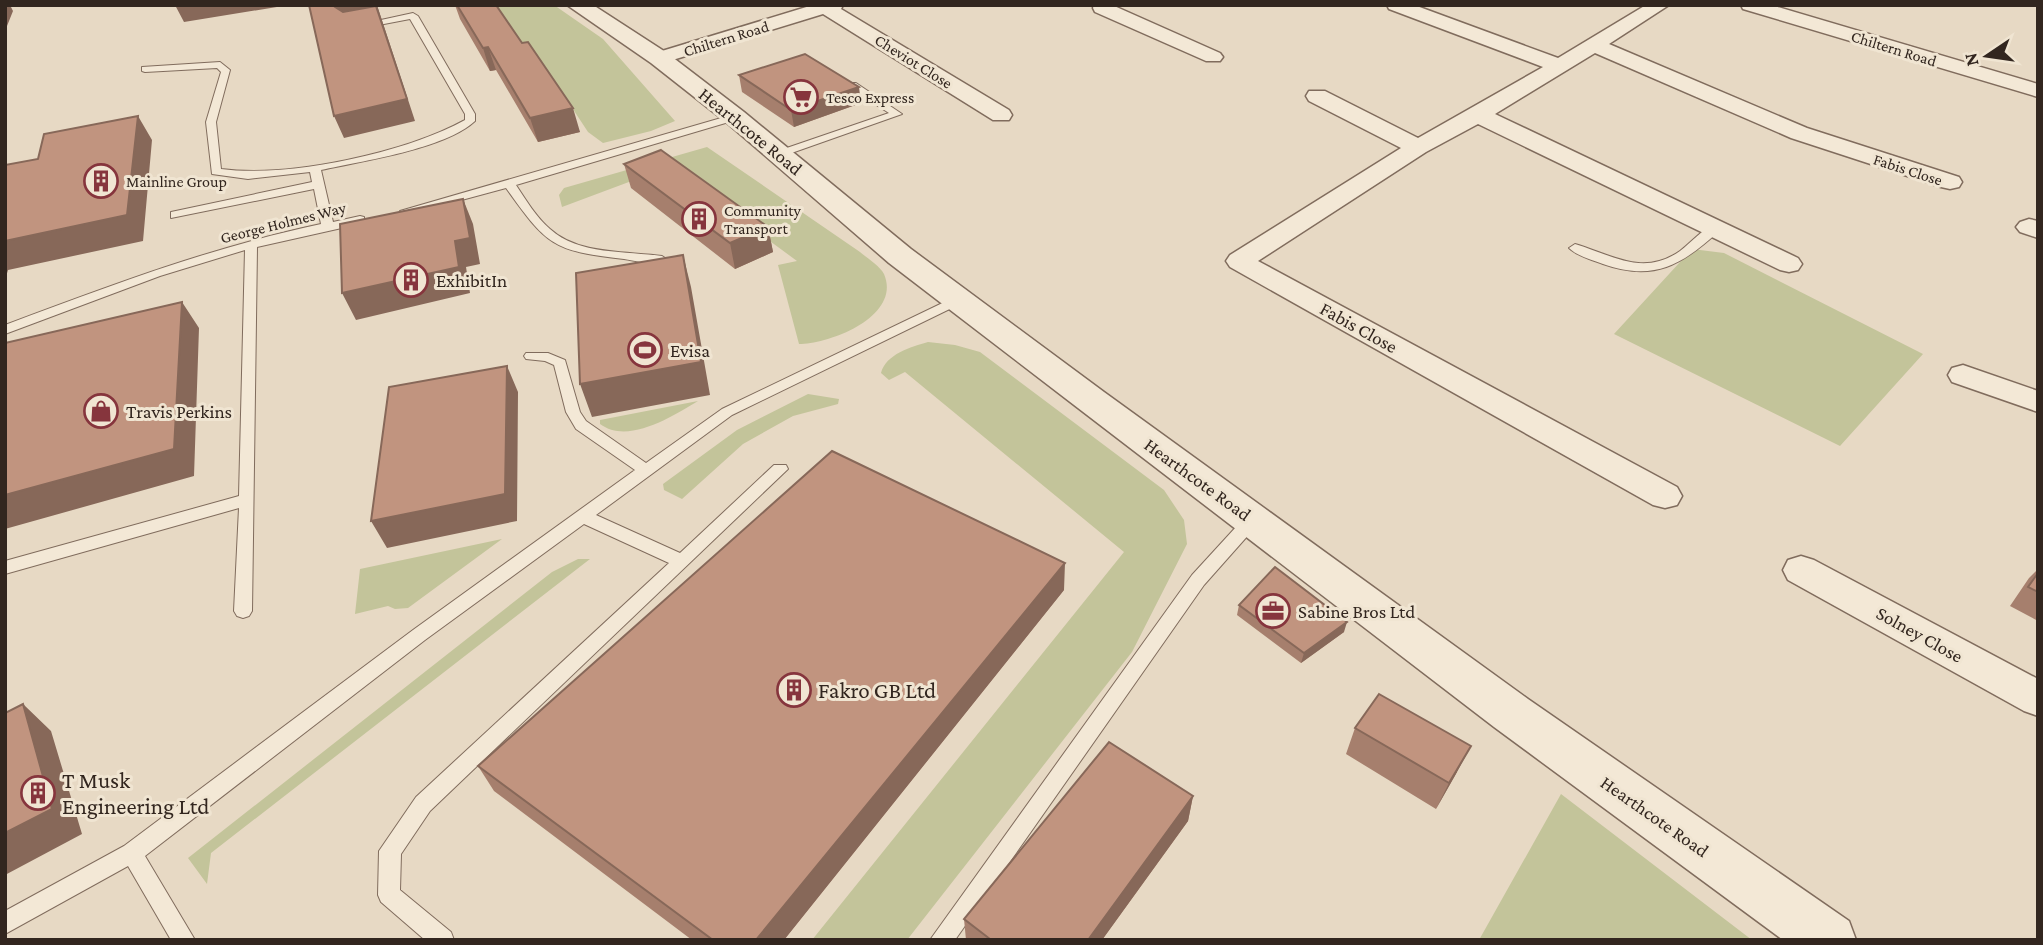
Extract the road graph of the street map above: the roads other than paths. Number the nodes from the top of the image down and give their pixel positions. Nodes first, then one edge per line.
1 (578, 5) edge
2 (1396, 5) edge
3 (1660, 5) edge
4 (1750, 5) edge
5 (830, 6) edge
6 (1102, 6) edge
7 (351, 27) edge
8 (1594, 45) junction
9 (1213, 57) dead end
10 (659, 58) junction
11 (1558, 65) junction
12 (145, 69) dead end
13 (852, 85) edge
14 (2038, 91) edge
15 (1317, 96) dead end
16 (1001, 115) dead end
17 (1478, 115) junction
18 (735, 117) junction
19 (1418, 147) junction
20 (779, 154) junction
21 (315, 169) junction
22 (1950, 182) dead end
23 (319, 184) junction
24 (509, 184) junction
25 (393, 213) edge
26 (175, 215) dead end
27 (367, 219) edge
28 (328, 226) junction
29 (1715, 228) junction
30 (251, 244) junction
31 (1575, 248) dead end
32 (662, 260) edge
33 (1790, 264) dead end
34 (957, 300) junction
35 (5, 330) edge
36 (531, 356) dead end
37 (1963, 375) dead end
38 (2038, 402) edge
39 (779, 469) dead end
40 (646, 470) junction
41 (1665, 496) dead end
42 (247, 500) junction
43 (582, 516) junction
44 (1253, 519) junction
45 (682, 562) junction
46 (5, 568) edge
47 (1801, 570) dead end
48 (243, 611) dead end
49 (2038, 699) edge
50 (132, 853) junction
51 (5, 923) edge
52 (184, 940) edge
53 (443, 940) edge
54 (941, 940) edge
55 (1829, 940) edge

1 - 10 street, Hearthcote Road
2 - 11 street
3 - 8 street, Fabis Close
4 - 14 street, Chiltern Road
5 - 10 street, Chiltern Road
5 - 16 street, Cheviot Close
6 - 9 street
7 - 21 lane
8 - 11 street, Fabis Close
8 - 22 street, Fabis Close
10 - 18 street, Hearthcote Road
11 - 17 street, Fabis Close
12 - 21 lane
13 - 20 lane
15 - 19 street
17 - 19 street, Fabis Close
17 - 29 street
18 - 20 street, Hearthcote Road
18 - 24 lane
19 - 41 street, Fabis Close
20 - 34 street, Hearthcote Road
21 - 23 lane
23 - 26 lane
23 - 28 lane
24 - 25 lane
24 - 32 lane
27 - 28 lane, George Holmes Way
28 - 30 lane, George Holmes Way
29 - 31 lane
29 - 33 street
30 - 35 lane, George Holmes Way
30 - 42 lane
34 - 40 lane
34 - 44 street, Hearthcote Road
36 - 40 lane
37 - 38 street
39 - 45 lane
40 - 43 lane
42 - 46 lane
42 - 48 lane
43 - 45 lane
43 - 50 lane
44 - 54 lane
44 - 55 street, Hearthcote Road
45 - 53 lane
47 - 49 street, Solney Close
50 - 51 lane
50 - 52 lane

